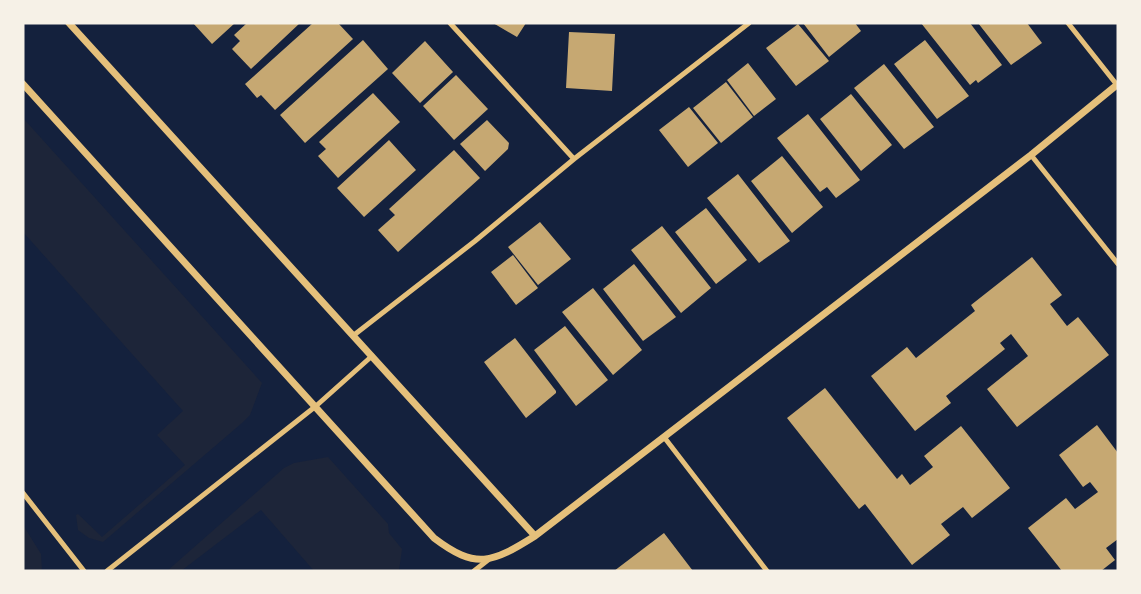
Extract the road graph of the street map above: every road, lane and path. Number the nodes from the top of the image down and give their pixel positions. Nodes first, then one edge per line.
1 (69, 23) edge
2 (450, 23) edge
3 (749, 23) edge
4 (1068, 23) edge
5 (23, 84) edge
6 (1118, 85) edge
7 (1031, 155) junction
8 (574, 159) junction
9 (1118, 264) edge
10 (354, 335) junction
11 (372, 356) junction
12 (316, 406) junction
13 (664, 437) junction
14 (23, 493) edge
15 (535, 536) junction
16 (491, 558) junction
17 (84, 571) edge
18 (107, 571) edge
19 (474, 571) edge
20 (767, 571) edge

1 - 10 street
2 - 8 lane
3 - 8 lane
4 - 6 lane
5 - 12 street
6 - 7 street
7 - 9 lane
7 - 13 street
8 - 10 lane
10 - 11 street
11 - 12 lane
11 - 15 street
12 - 16 street
12 - 18 lane
13 - 15 street
13 - 20 lane
14 - 17 lane
15 - 16 street
16 - 19 lane

